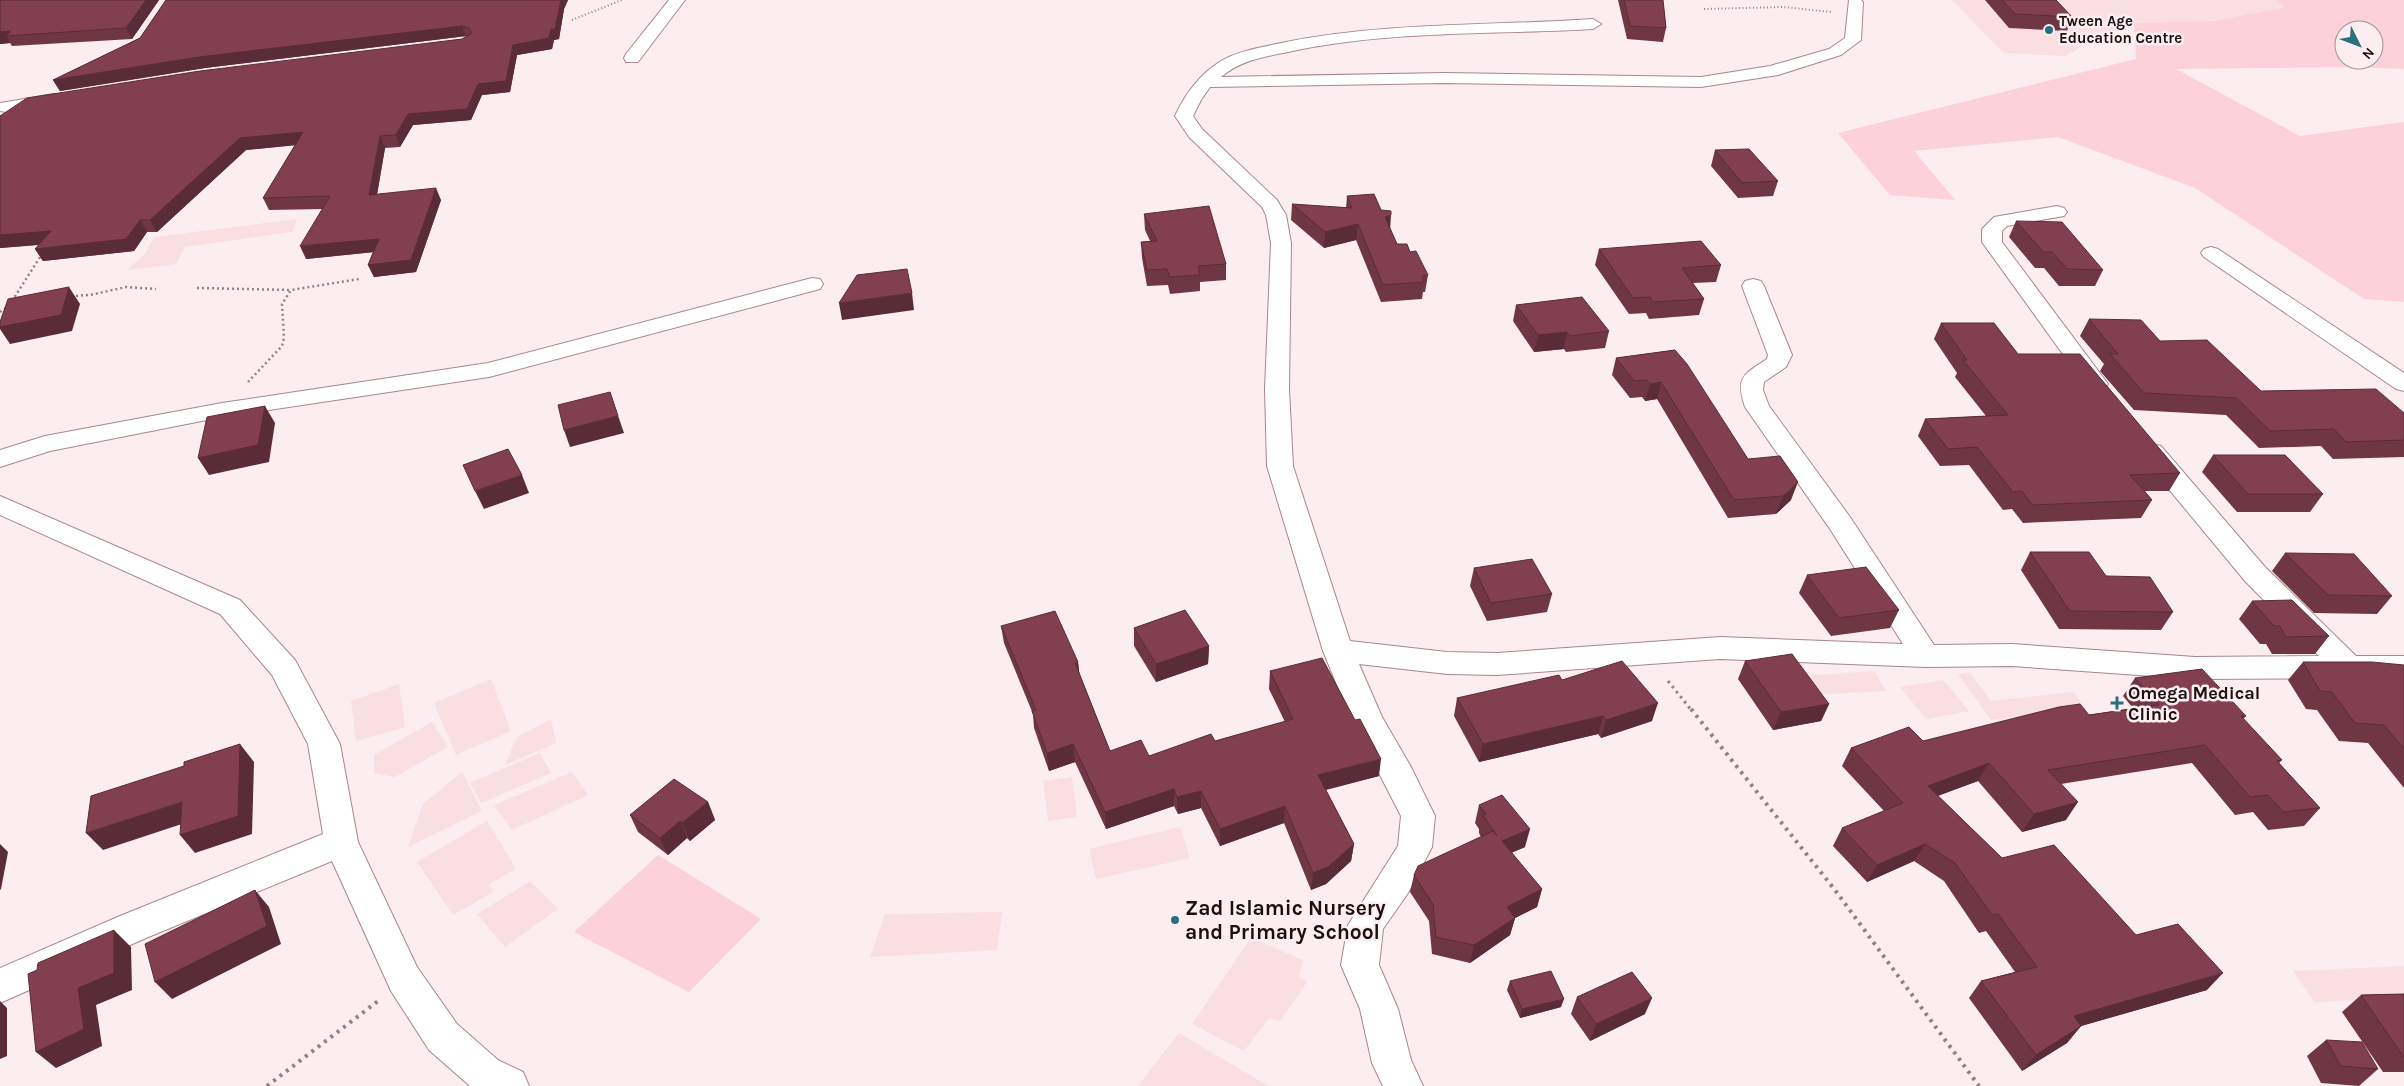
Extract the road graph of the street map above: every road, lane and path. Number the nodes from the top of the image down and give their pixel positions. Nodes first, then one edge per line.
1 (622, 0) edge
2 (677, 0) edge
3 (1854, 8) joint
4 (1704, 9) dead end
5 (572, 20) dead end
6 (1593, 24) dead end
7 (632, 58) dead end
8 (1205, 82) junction
9 (51, 84) dead end
10 (74, 96) edge
11 (2, 104) edge
12 (2057, 212) dead end
13 (43, 252) edge
14 (2211, 253) dead end
15 (359, 279) dead end
16 (812, 284) dead end
17 (1753, 286) dead end
18 (197, 288) dead end
19 (156, 289) dead end
20 (292, 290) junction
21 (64, 296) edge
22 (0, 312) edge
23 (2404, 384) edge
24 (2108, 398) edge
25 (222, 410) junction
26 (2138, 435) edge
27 (0, 460) edge
28 (0, 505) edge
29 (1338, 650) junction
30 (1647, 655) junction
31 (1926, 656) junction
32 (2348, 666) junction
33 (2404, 667) edge
34 (341, 842) junction
35 (404, 979) junction
36 (0, 986) edge
37 (267, 1086) edge
38 (509, 1086) edge
39 (1403, 1086) edge
40 (1979, 1086) edge

1 - 5 path
2 - 7 street
3 - 4 path
3 - 8 street
6 - 8 street
8 - 29 street
9 - 11 street
10 - 11 street
12 - 24 street
13 - 22 path
14 - 23 street
15 - 20 path
16 - 25 street
17 - 31 street
18 - 20 path
19 - 21 path
20 - 25 path
25 - 27 street
26 - 32 street
28 - 34 street
29 - 30 street
29 - 39 street
30 - 31 street
30 - 40 path
31 - 32 street
32 - 33 street
34 - 35 street
34 - 36 street
35 - 37 path
35 - 38 street

